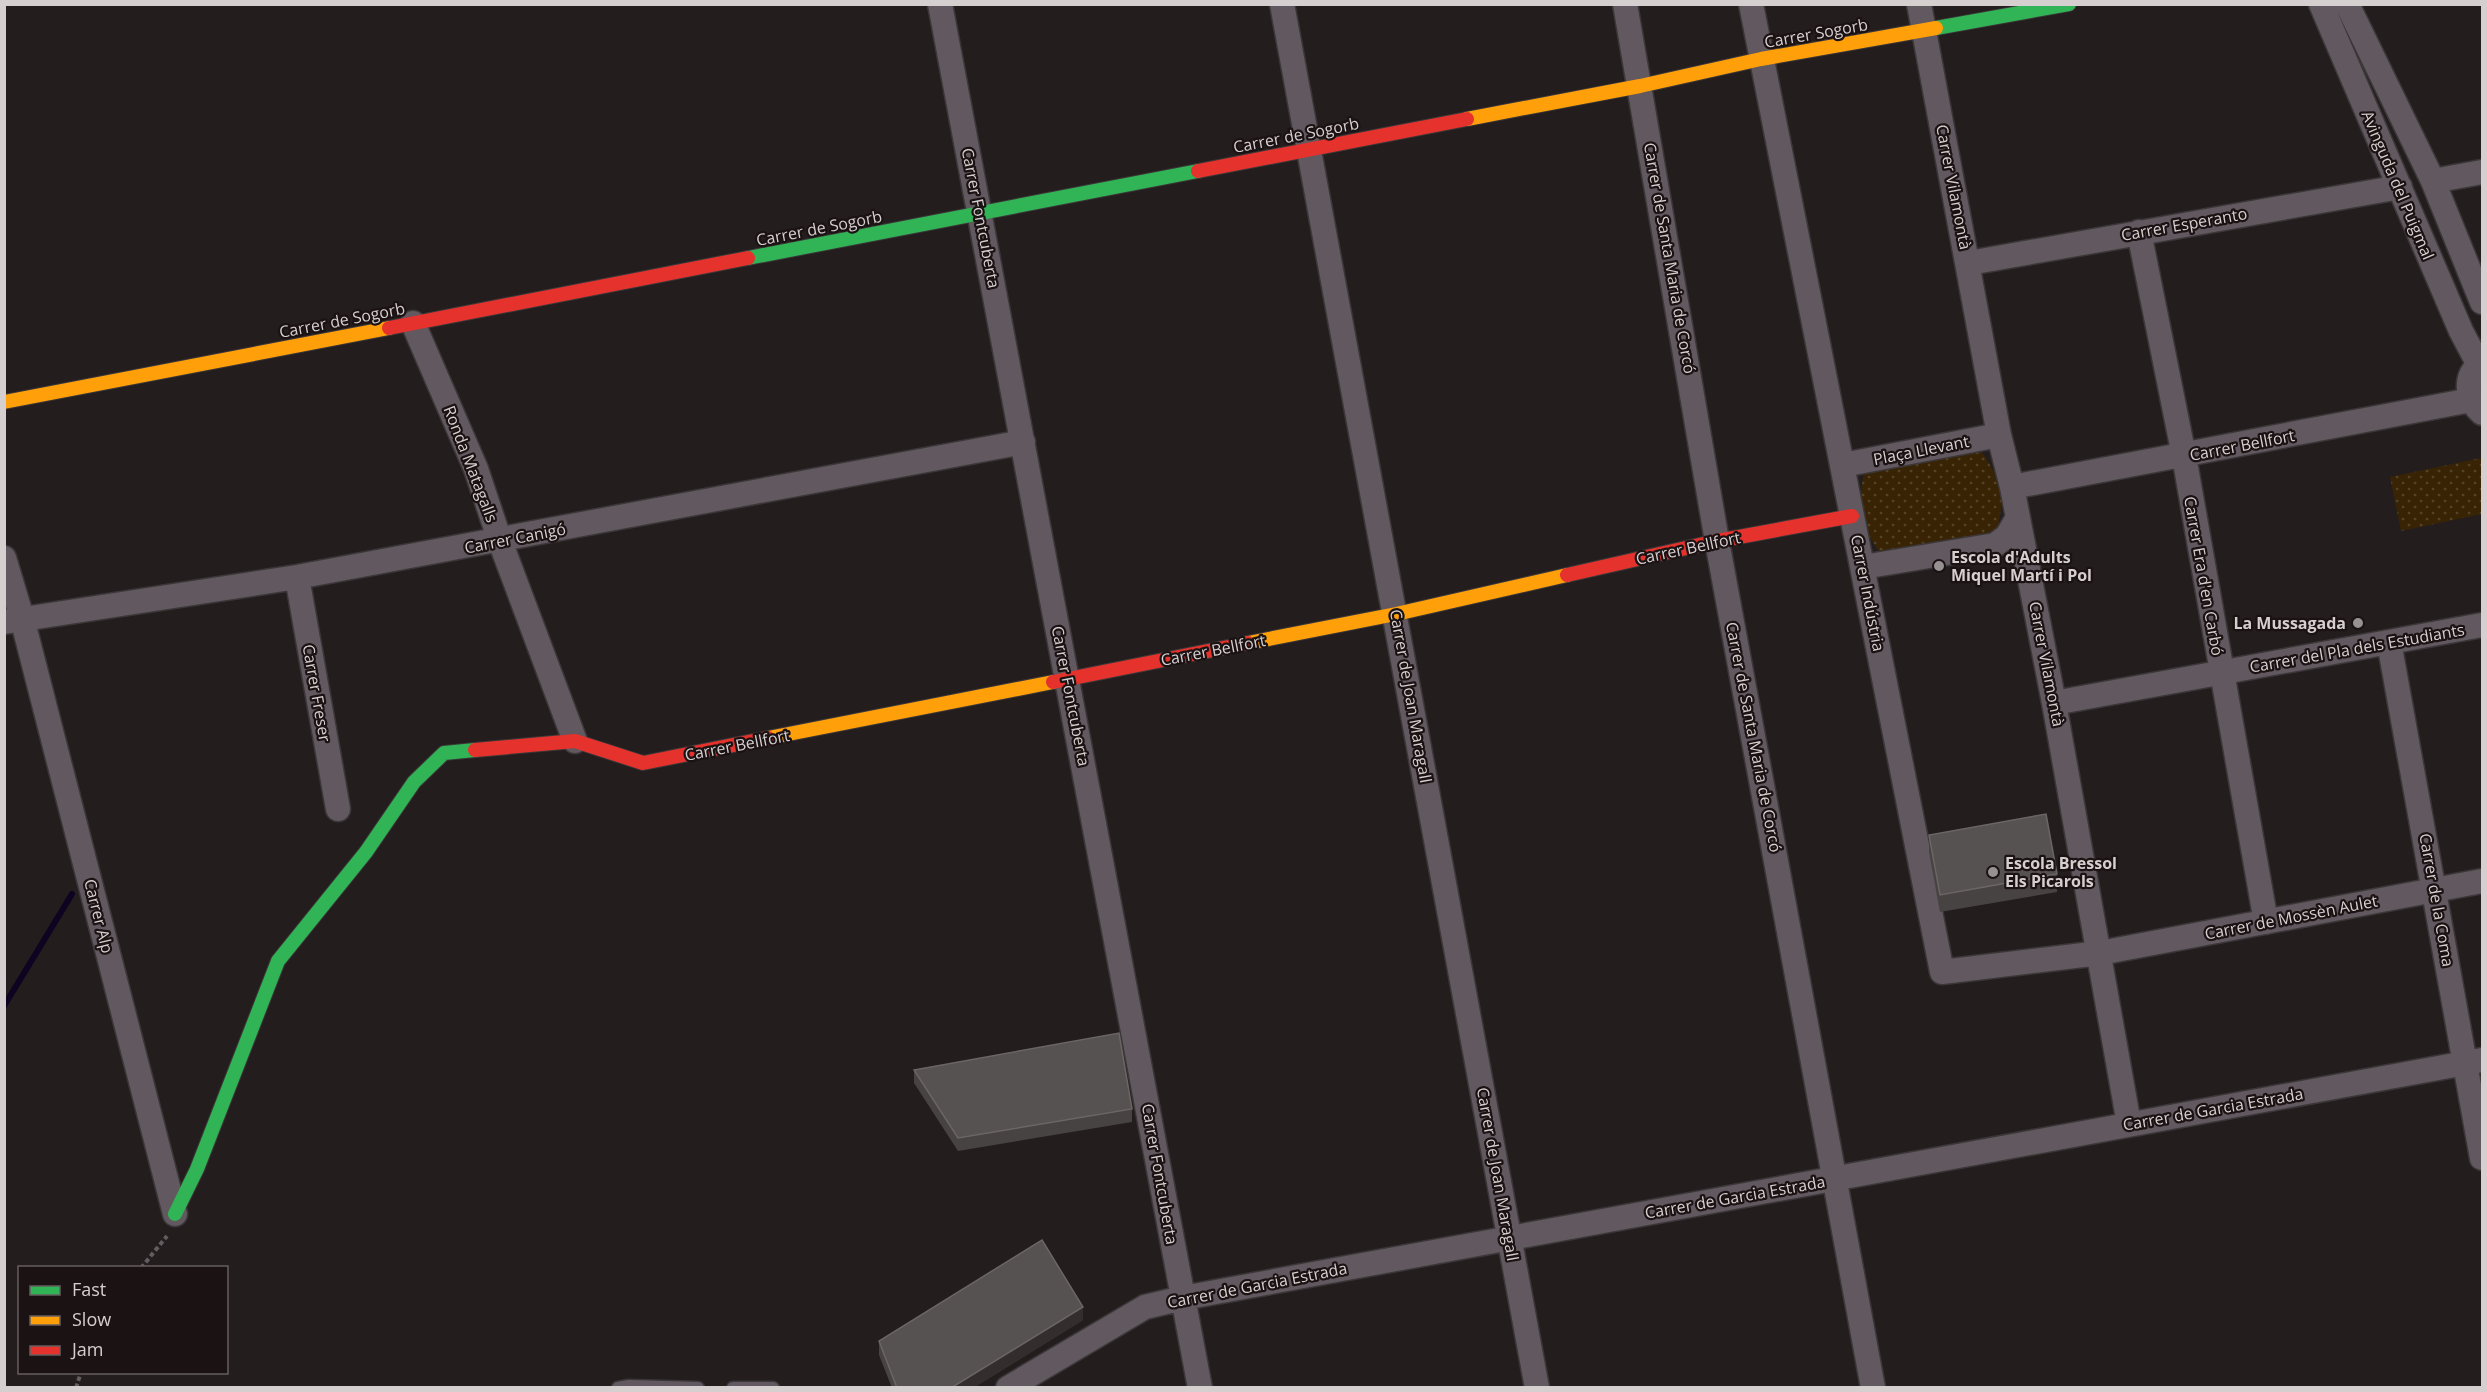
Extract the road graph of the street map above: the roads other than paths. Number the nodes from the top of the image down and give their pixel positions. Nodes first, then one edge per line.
1 (940, 4) edge
2 (1282, 4) edge
3 (1625, 4) edge
4 (1751, 4) edge
5 (1919, 4) edge
6 (2069, 4) edge
7 (2321, 4) edge
8 (2347, 4) edge
9 (1923, 30) junction
10 (1761, 59) junction
11 (1640, 86) junction
12 (1308, 150) junction
13 (2482, 172) edge
14 (2433, 181) junction
15 (2400, 187) junction
16 (980, 213) junction
17 (2139, 232) junction
18 (1969, 263) junction
19 (2482, 302) edge
20 (413, 323) junction
21 (2481, 364) edge
22 (4, 402) edge
23 (2477, 406) edge
24 (2000, 435) junction
25 (1023, 442) junction
26 (2184, 456) junction
27 (1843, 465) junction
28 (2012, 487) junction
29 (1852, 516) junction
30 (2017, 519) junction
31 (500, 541) junction
32 (1717, 541) junction
33 (4, 558) edge
34 (1863, 567) junction
35 (297, 577) junction
36 (1396, 614) junction
37 (13, 620) edge
38 (2482, 625) edge
39 (2389, 642) junction
40 (2221, 673) junction
41 (1068, 679) junction
42 (2054, 704) junction
43 (575, 741) junction
44 (338, 809) dead end
45 (2482, 881) edge
46 (2435, 890) junction
47 (2266, 922) junction
48 (2100, 953) junction
49 (2474, 1062) edge
50 (2129, 1124) junction
51 (2482, 1158) edge
52 (1833, 1179) junction
53 (175, 1214) joint
54 (1510, 1239) junction
55 (1183, 1298) junction
56 (618, 1388) edge
57 (698, 1388) edge
58 (733, 1388) edge
59 (773, 1388) edge
60 (1008, 1388) edge
61 (1200, 1388) edge
62 (1538, 1388) edge
63 (1873, 1388) edge

1 - 16 street, Carrer Fontcuberta
2 - 12 street, Carrer de Joan Maragall
3 - 11 street, Carrer de Santa Maria de Corcó
4 - 10 street, Carrer Indústria
5 - 9 street, Carrer Vilamontà
6 - 9 street, Carrer Sogorb
7 - 15 street, Avinguda del Puigmal
8 - 14 street, Avinguda del Puigmal
9 - 10 street, Carrer Sogorb
9 - 18 street, Carrer Vilamontà
10 - 11 street, Carrer Sogorb
10 - 27 street, Carrer Indústria
11 - 12 street, Carrer de Sogorb
11 - 32 street, Carrer de Santa Maria de Corcó
12 - 16 street, Carrer de Sogorb
12 - 36 street, Carrer de Joan Maragall
13 - 14 street
14 - 19 street, Avinguda del Puigmal
15 - 17 street, Carrer Esperanto
15 - 21 street, Avinguda del Puigmal
16 - 20 street, Carrer de Sogorb
16 - 25 street, Carrer Fontcuberta
17 - 18 street, Carrer Esperanto
17 - 26 street, Carrer Era d'en Carbó
18 - 24 street, Carrer Vilamontà
20 - 22 street, Carrer de Sogorb
20 - 31 street, Ronda Matagalls
21 - 23 street
23 - 26 street, Carrer Bellfort
24 - 27 street, Plaça Llevant
24 - 28 street, Carrer Vilamontà
25 - 31 street, Carrer Canigó
25 - 41 street, Carrer Fontcuberta
26 - 28 street, Carrer Bellfort
26 - 40 street, Carrer Era d'en Carbó
27 - 29 street, Carrer Indústria
28 - 30 street, Carrer Vilamontà
29 - 32 street, Carrer Bellfort
29 - 34 street, Carrer Indústria
30 - 34 street
30 - 42 street, Carrer Vilamontà
31 - 35 street, Carrer Canigó
31 - 43 street, Ronda Matagalls
32 - 36 street, Carrer Bellfort
32 - 52 street, Carrer de Santa Maria de Corcó
33 - 37 street, Carrer Alp
34 - 48 street, Carrer Indústria
35 - 37 street, Carrer Canigó
35 - 44 street, Carrer Freser
36 - 41 street, Carrer Bellfort
36 - 54 street, Carrer de Joan Maragall
37 - 53 street, Carrer Alp
38 - 39 street, Carrer del Pla dels Estudiants
39 - 40 street, Carrer del Pla dels Estudiants
39 - 46 street, Carrer de la Coma
40 - 42 street, Carrer del Pla dels Estudiants
40 - 47 street, Carrer Era d'en Carbó
41 - 43 street, Carrer Bellfort
41 - 55 street, Carrer Fontcuberta
42 - 48 street, Carrer Vilamontà
43 - 53 street
45 - 46 street, Carrer de Mossèn Aulet
46 - 47 street, Carrer de Mossèn Aulet
46 - 49 street, Carrer de la Coma
47 - 48 street, Carrer de Mossèn Aulet
48 - 50 street, Carrer Vilamontà
49 - 50 street, Carrer de Garcia Estrada
49 - 51 street, Carrer de la Coma
50 - 52 street, Carrer de Garcia Estrada
52 - 54 street, Carrer de Garcia Estrada
52 - 63 street, Carrer de Santa Maria de Corcó
54 - 55 street, Carrer de Garcia Estrada
54 - 62 street, Carrer de Joan Maragall
55 - 60 street, Carrer de Garcia Estrada
55 - 61 street, Carrer Fontcuberta
56 - 57 lane
58 - 59 lane

